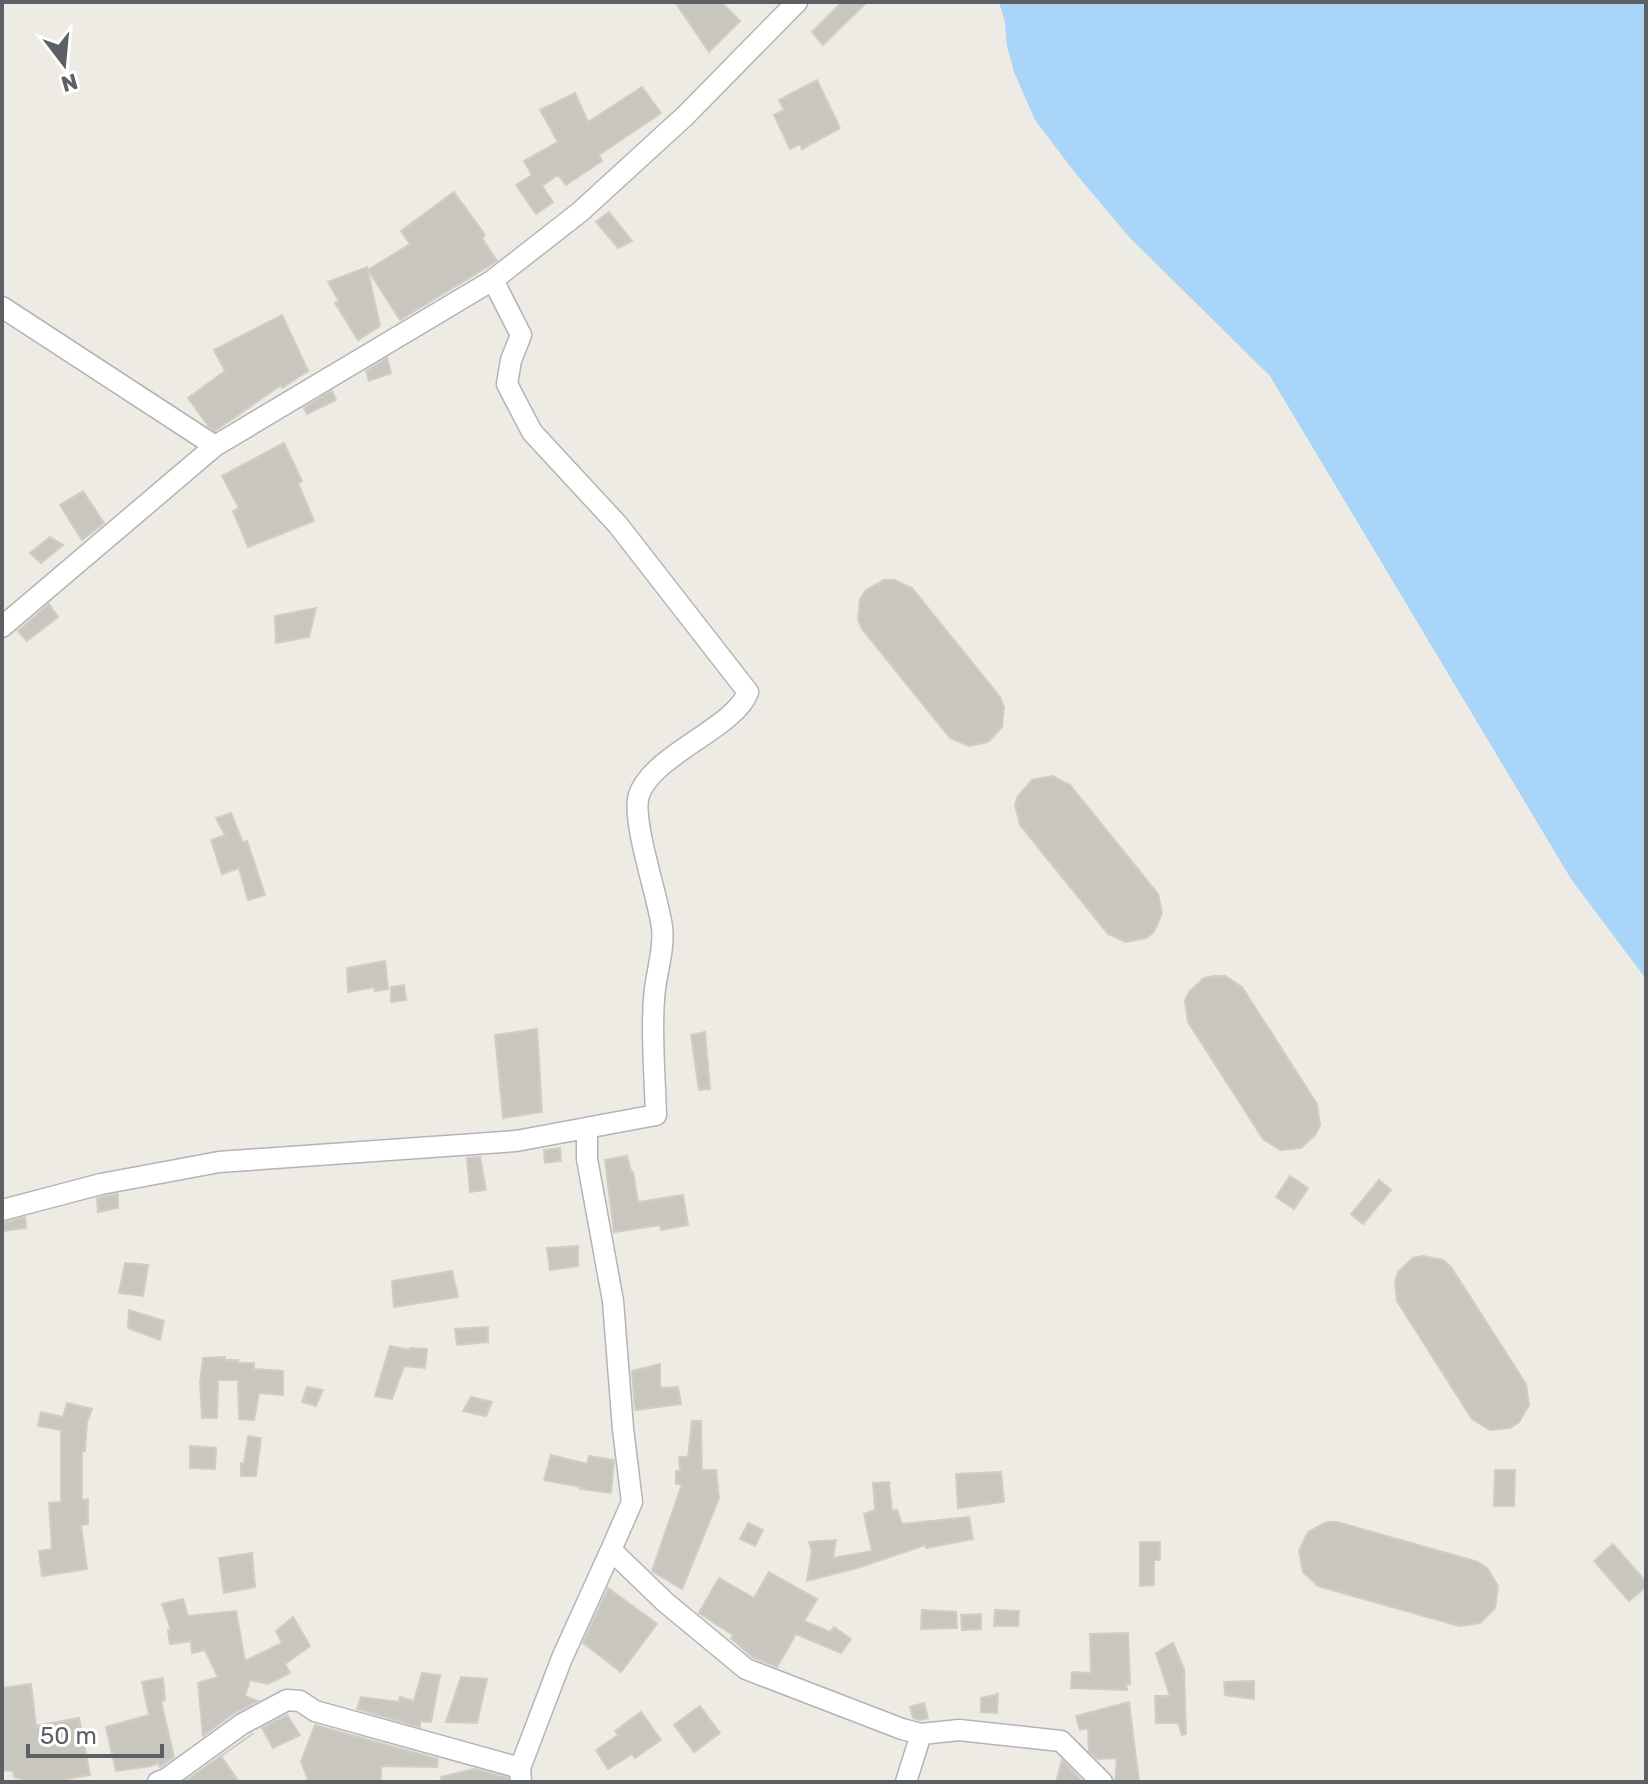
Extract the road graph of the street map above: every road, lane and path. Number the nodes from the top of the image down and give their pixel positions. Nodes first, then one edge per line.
1 (797, 2) edge
2 (493, 280) junction
3 (2, 307) edge
4 (215, 446) junction
5 (6, 616) edge
6 (587, 1129) junction
7 (2, 1210) edge
8 (611, 1550) junction
9 (921, 1734) junction
10 (520, 1775) edge
11 (158, 1782) edge
12 (906, 1782) edge
13 (1102, 1782) edge

1 - 2 street
2 - 4 street
2 - 6 street
3 - 4 street
4 - 5 street
6 - 7 street
6 - 8 street
8 - 9 street
8 - 10 street
9 - 12 street
9 - 13 street
10 - 11 street

